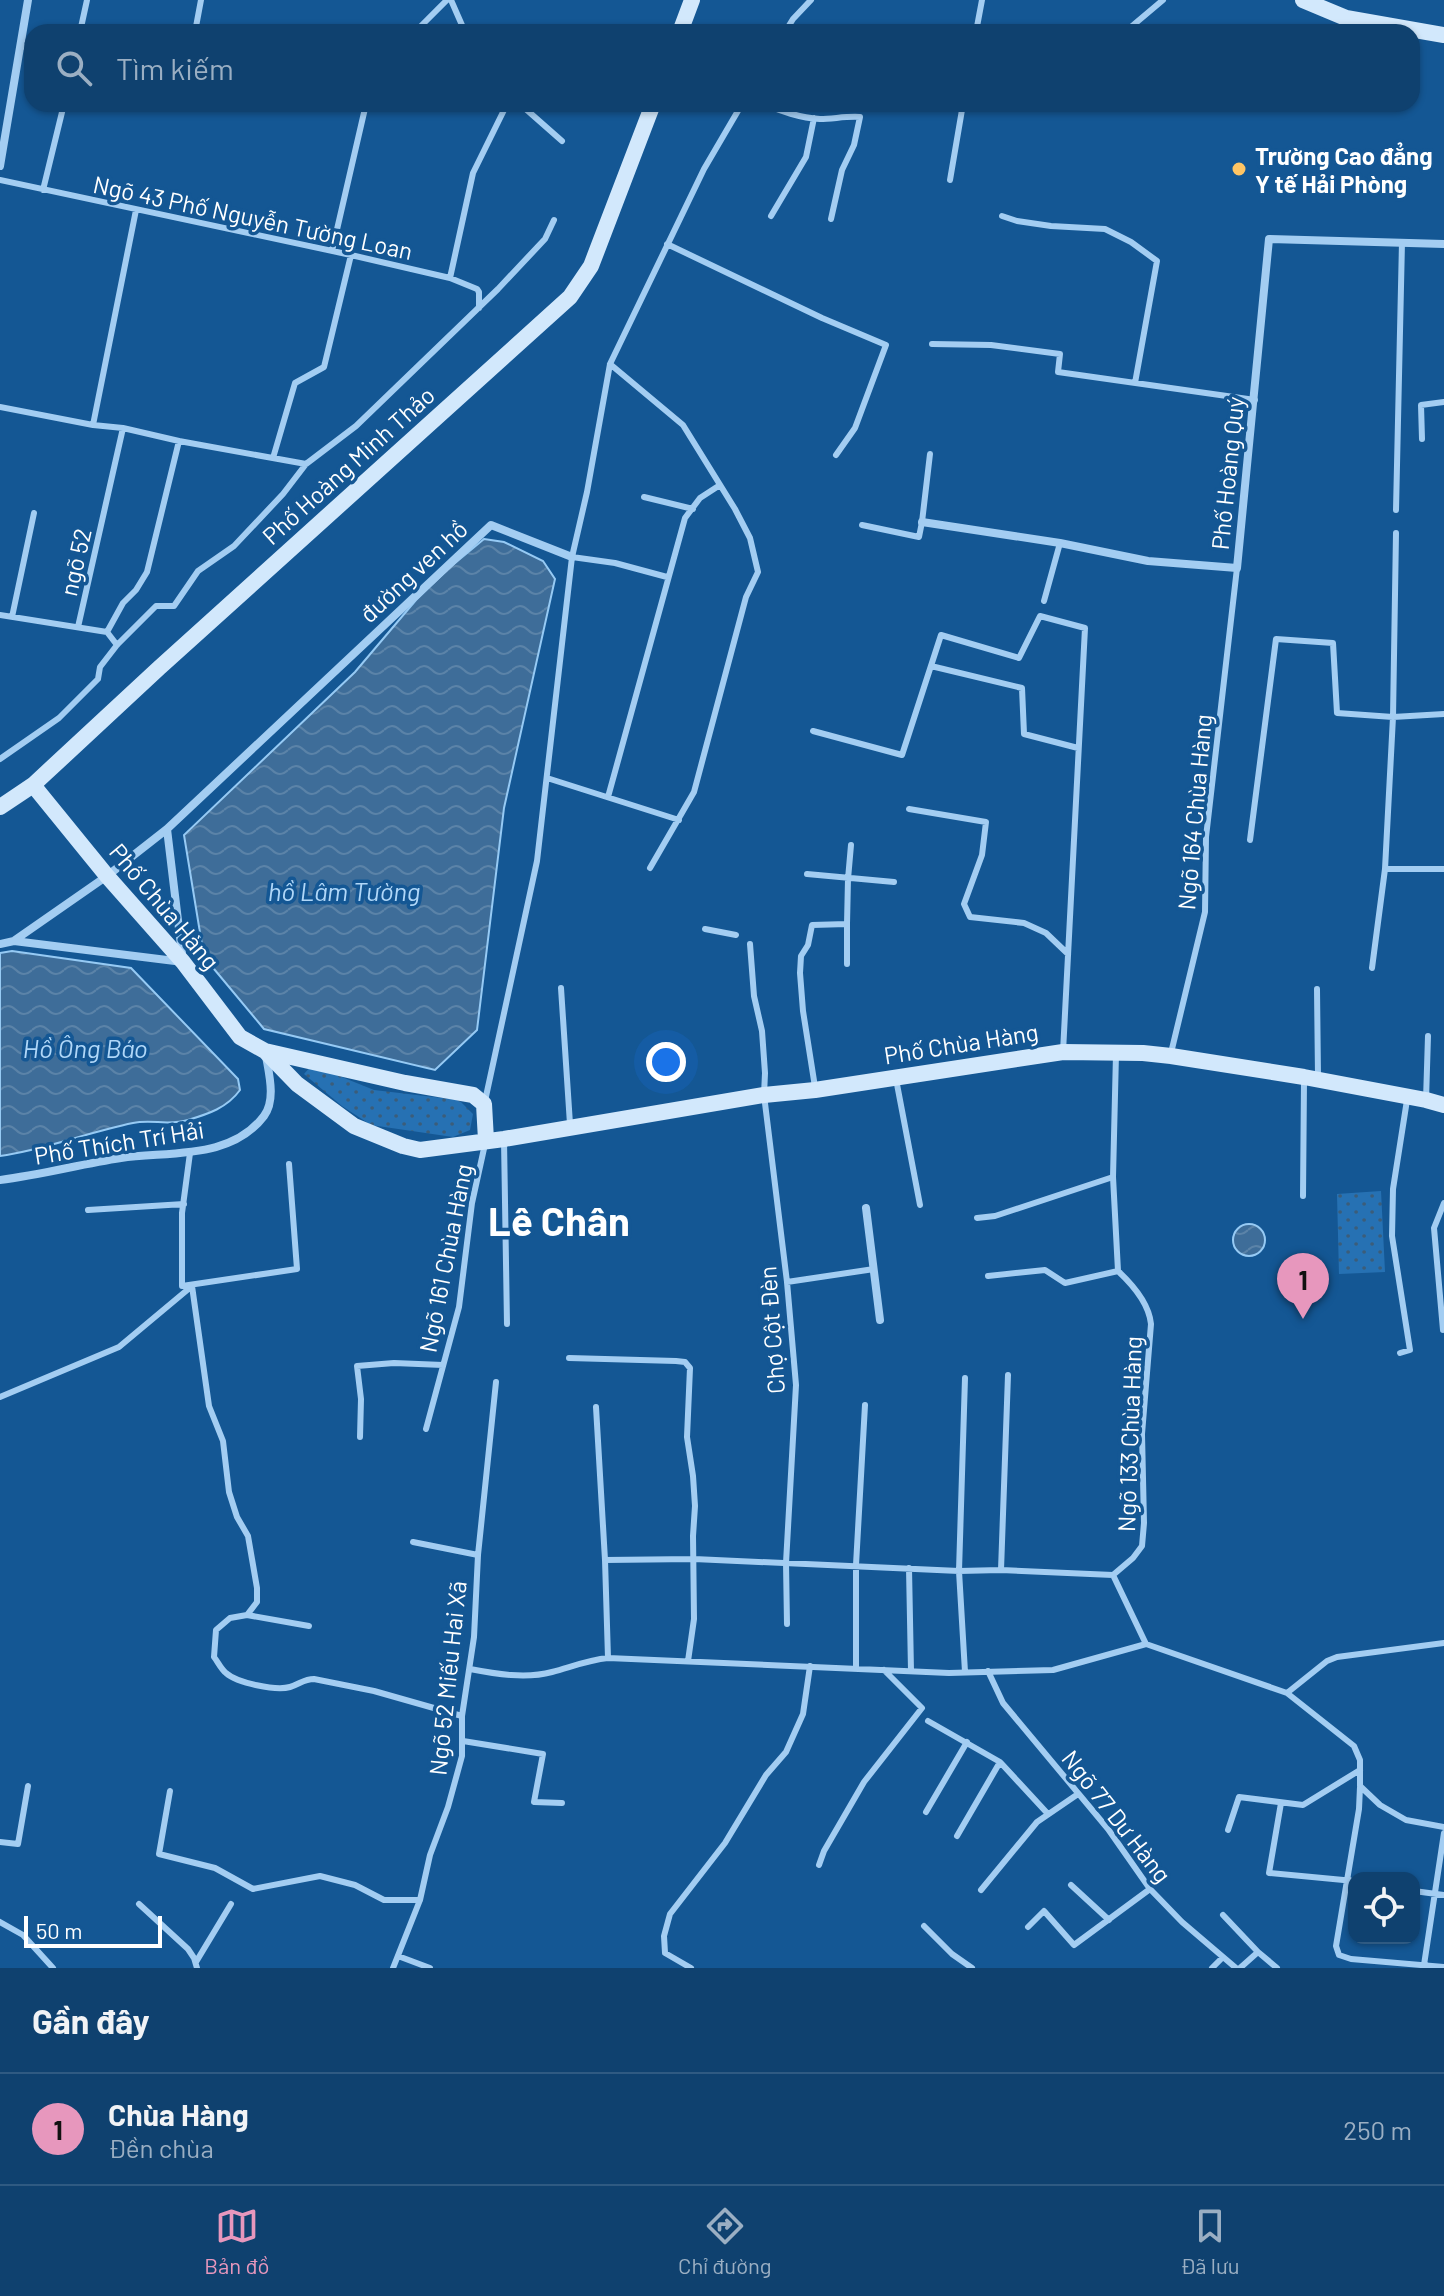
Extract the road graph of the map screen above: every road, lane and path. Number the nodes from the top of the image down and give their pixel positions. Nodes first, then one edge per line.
1 (28, 0) edge
2 (87, 0) edge
3 (201, 0) edge
4 (449, 0) edge
5 (692, 0) edge
6 (811, 0) edge
7 (982, 0) edge
8 (1163, 0) edge
9 (1303, 0) edge
10 (25, 24) edge
11 (82, 24) edge
12 (196, 24) edge
13 (424, 24) edge
14 (461, 24) edge
15 (683, 24) edge
16 (790, 24) edge
17 (978, 24) edge
18 (1134, 24) edge
19 (1381, 24) edge
20 (24, 31) edge
21 (1420, 31) edge
22 (1444, 35) edge
23 (22, 46) joint
24 (62, 112) edge
25 (364, 112) edge
26 (503, 112) edge
27 (529, 112) edge
28 (650, 112) edge
29 (737, 112) edge
30 (788, 112) edge
31 (962, 112) edge
32 (814, 118) junction
33 (562, 141) dead end
34 (0, 166) edge
35 (0, 180) edge
36 (950, 180) dead end
37 (43, 190) junction
38 (136, 210) junction
39 (771, 216) dead end
40 (1002, 216) dead end
41 (831, 219) dead end
42 (554, 220) dead end
43 (1402, 242) junction
44 (667, 244) junction
45 (1444, 244) edge
46 (332, 251) junction
47 (351, 255) junction
48 (450, 278) junction
49 (479, 308) junction
50 (932, 344) dead end
51 (610, 364) junction
52 (1135, 383) junction
53 (1255, 400) junction
54 (1444, 402) edge
55 (0, 407) edge
56 (93, 425) junction
57 (123, 428) junction
58 (1422, 439) dead end
59 (179, 441) junction
60 (930, 454) dead end
61 (836, 455) dead end
62 (273, 458) junction
63 (306, 464) junction
64 (720, 485) junction
65 (644, 497) dead end
66 (693, 509) junction
67 (1396, 510) dead end
68 (34, 513) dead end
69 (922, 522) junction
70 (862, 525) dead end
71 (1396, 533) dead end
72 (1060, 543) junction
73 (572, 557) junction
74 (1237, 568) junction
75 (667, 577) junction
76 (1044, 601) dead end
77 (0, 615) edge
78 (12, 617) junction
79 (78, 627) junction
80 (107, 632) junction
81 (117, 645) junction
82 (931, 666) junction
83 (1444, 714) edge
84 (1393, 717) junction
85 (813, 731) dead end
86 (1078, 748) junction
87 (0, 759) edge
88 (547, 778) junction
89 (33, 785) junction
90 (608, 797) junction
91 (0, 807) edge
92 (909, 809) dead end
93 (679, 820) junction
94 (167, 829) junction
95 (1250, 840) dead end
96 (851, 845) dead end
97 (650, 868) dead end
98 (1385, 869) junction
99 (1444, 869) edge
100 (807, 874) dead end
101 (107, 876) junction
102 (848, 879) junction
103 (894, 882) dead end
104 (847, 924) junction
105 (705, 929) dead end
106 (736, 935) dead end
107 (14, 941) junction
108 (0, 944) edge
109 (750, 944) dead end
110 (1068, 954) junction
111 (183, 962) junction
112 (847, 964) dead end
113 (1372, 968) dead end
114 (561, 988) dead end
115 (1317, 989) dead end
116 (1428, 1036) dead end
117 (265, 1051) junction
118 (1063, 1052) junction
119 (1116, 1054) junction
120 (1171, 1056) junction
121 (895, 1077) junction
122 (1311, 1078) junction
123 (815, 1090) junction
124 (764, 1095) junction
125 (1408, 1097) junction
126 (1426, 1100) junction
127 (484, 1104) junction
128 (1444, 1105) edge
129 (570, 1128) junction
130 (504, 1139) junction
131 (486, 1140) junction
132 (190, 1153) junction
133 (289, 1164) dead end
134 (1113, 1177) junction
135 (0, 1180) edge
136 (1303, 1196) dead end
137 (1444, 1203) edge
138 (184, 1204) junction
139 (920, 1205) dead end
140 (866, 1208) dead end
141 (88, 1210) dead end
142 (977, 1218) dead end
143 (874, 1269) junction
144 (1118, 1271) junction
145 (988, 1276) dead end
146 (787, 1282) junction
147 (192, 1286) junction
148 (880, 1320) dead end
149 (507, 1324) dead end
150 (1443, 1330) edge
151 (1400, 1353) dead end
152 (569, 1358) dead end
153 (443, 1365) junction
154 (1008, 1375) dead end
155 (965, 1378) dead end
156 (496, 1382) dead end
157 (0, 1397) edge
158 (865, 1405) dead end
159 (596, 1407) dead end
160 (426, 1429) dead end
161 (360, 1437) dead end
162 (413, 1542) dead end
163 (478, 1555) junction
164 (694, 1559) junction
165 (605, 1560) junction
166 (786, 1563) junction
167 (856, 1565) junction
168 (909, 1568) junction
169 (1001, 1570) junction
170 (959, 1571) junction
171 (1113, 1575) junction
172 (247, 1615) junction
173 (787, 1624) dead end
174 (309, 1626) dead end
175 (1444, 1643) edge
176 (1146, 1644) junction
177 (608, 1658) junction
178 (688, 1661) junction
179 (810, 1666) junction
180 (470, 1669) junction
181 (856, 1669) junction
182 (884, 1670) junction
183 (911, 1671) junction
184 (988, 1671) junction
185 (965, 1672) junction
186 (1287, 1693) junction
187 (462, 1716) junction
188 (928, 1721) dead end
189 (463, 1741) junction
190 (967, 1742) junction
191 (1000, 1762) junction
192 (1360, 1770) junction
193 (28, 1786) dead end
194 (1360, 1786) junction
195 (170, 1791) dead end
196 (1078, 1794) junction
197 (562, 1803) dead end
198 (1281, 1803) junction
199 (926, 1812) dead end
200 (1048, 1814) junction
201 (1444, 1827) edge
202 (1228, 1830) dead end
203 (1444, 1833) edge
204 (957, 1836) dead end
205 (0, 1842) edge
206 (819, 1865) dead end
207 (1351, 1872) edge
208 (1348, 1881) edge
209 (1071, 1885) dead end
210 (1150, 1889) junction
211 (981, 1890) dead end
212 (1348, 1890) edge
213 (1420, 1892) edge
214 (1435, 1894) junction
215 (1444, 1895) edge
216 (420, 1900) junction
217 (139, 1904) dead end
218 (231, 1904) dead end
219 (1223, 1915) dead end
220 (1109, 1920) junction
221 (0, 1922) edge
222 (924, 1926) dead end
223 (1028, 1927) dead end
224 (1258, 1952) junction
225 (398, 1956) junction
226 (1223, 1957) junction
227 (1424, 1965) junction
228 (196, 1966) edge
229 (1444, 1967) edge
230 (53, 1968) edge
231 (393, 1968) edge
232 (430, 1968) edge
233 (691, 1968) edge
234 (972, 1968) edge
235 (1212, 1968) edge
236 (1238, 1968) edge
237 (1277, 1968) edge

1 - 10 street
2 - 11 lane
3 - 12 lane
4 - 13 lane
4 - 14 lane
5 - 15 street
6 - 16 lane
7 - 17 lane
8 - 18 lane
9 - 19 street
20 - 23 street
21 - 22 street
23 - 34 street
24 - 37 lane
25 - 46 lane
26 - 48 lane
27 - 33 lane
28 - 89 street, Phố Hoàng Minh Thảo
29 - 44 lane
30 - 32 lane
31 - 36 lane
32 - 39 lane
32 - 41 lane
35 - 37 lane, Ngõ 43 Phố Nguyễn Tường Loan
37 - 38 lane, Ngõ 43 Phố Nguyễn Tường Loan
38 - 46 lane, Ngõ 43 Phố Nguyễn Tường Loan
38 - 56 lane
40 - 52 lane
42 - 49 lane
43 - 45 street, Phố Hoàng Quý
43 - 53 street, Phố Hoàng Quý
43 - 67 lane
44 - 51 lane
44 - 61 lane
46 - 47 lane, Ngõ 43 Phố Nguyễn Tường Loan
47 - 48 lane, Ngõ 43 Phố Nguyễn Tường Loan
47 - 62 lane
48 - 49 lane, Ngõ 43 Phố Nguyễn Tường Loan
49 - 63 lane
50 - 52 lane
51 - 64 lane
51 - 73 lane
52 - 53 lane
53 - 74 street, Phố Hoàng Quý
54 - 58 lane
55 - 56 lane
56 - 57 lane
57 - 59 lane
57 - 79 lane, ngõ 52
59 - 62 lane
59 - 80 lane
60 - 69 lane
62 - 63 lane
63 - 81 lane
64 - 66 lane
64 - 93 lane
65 - 66 lane
66 - 75 lane
68 - 78 lane
69 - 70 lane
69 - 72 street, Phố Hoàng Quý
71 - 84 lane
72 - 74 street, Phố Hoàng Quý
72 - 76 lane
73 - 75 lane
73 - 88 lane
73 - 94 street, đường ven hồ
74 - 120 lane, Ngõ 164 Chùa Hàng
75 - 90 lane
77 - 78 lane, ngõ 52
78 - 79 lane, ngõ 52
79 - 80 lane
80 - 81 lane
81 - 87 lane
82 - 85 lane
82 - 86 lane
82 - 86 lane
83 - 84 lane
84 - 95 lane
84 - 98 lane
86 - 110 lane
88 - 90 lane
88 - 127 lane
89 - 91 street, Phố Hoàng Minh Thảo
89 - 101 street, Phố Chùa Hàng
90 - 93 lane
92 - 110 lane
93 - 97 lane
94 - 101 street
94 - 111 street
96 - 102 lane
98 - 99 lane
98 - 113 lane
100 - 102 lane
101 - 107 street
101 - 111 street, Phố Chùa Hàng
102 - 103 lane
102 - 104 lane
104 - 112 lane
104 - 123 lane
105 - 106 lane
107 - 108 street
107 - 111 street
109 - 124 lane, Chợ Cột Đèn
110 - 118 lane
111 - 117 street, Phố Chùa Hàng
114 - 129 lane
115 - 122 lane
116 - 126 lane
117 - 127 street, Phố Chùa Hàng
117 - 131 street, Phố Chùa Hàng
117 - 132 street, Phố Thích Trí Hải
118 - 119 street, Phố Chùa Hàng
118 - 121 street, Phố Chùa Hàng
119 - 120 street, Phố Chùa Hàng
119 - 134 lane
120 - 122 street, Phố Chùa Hàng
121 - 123 street, Phố Chùa Hàng
121 - 139 lane
122 - 125 street, Phố Chùa Hàng
122 - 136 lane
123 - 124 street, Phố Chùa Hàng
124 - 129 street, Phố Chùa Hàng
124 - 146 lane, Chợ Cột Đèn
125 - 126 street, Phố Chùa Hàng
125 - 151 lane
126 - 128 street, Phố Chùa Hàng
127 - 131 street
129 - 130 street, Phố Chùa Hàng
130 - 131 street, Phố Chùa Hàng
130 - 149 lane
131 - 153 lane, Ngõ 161 Chùa Hàng
132 - 135 street, Phố Thích Trí Hải
132 - 138 lane
133 - 147 lane
134 - 142 lane
134 - 144 lane
137 - 150 lane
138 - 141 lane
138 - 147 lane
140 - 143 street
143 - 146 lane
143 - 148 street
144 - 145 lane
144 - 171 lane, Ngõ 133 Chùa Hàng
146 - 166 lane, Chợ Cột Đèn
147 - 157 lane
147 - 172 lane
152 - 164 lane
153 - 160 lane, Ngõ 161 Chùa Hàng
153 - 161 lane
154 - 169 lane
155 - 170 lane
156 - 163 lane, Ngõ 52 Miếu Hai Xã
158 - 167 lane
159 - 165 lane
162 - 163 lane
163 - 180 lane, Ngõ 52 Miếu Hai Xã
164 - 165 lane
164 - 166 lane
164 - 178 lane
165 - 177 lane
166 - 167 lane
166 - 173 lane, Chợ Cột Đèn
167 - 168 lane
167 - 181 lane
168 - 170 lane
168 - 183 lane
169 - 170 lane
169 - 171 lane
170 - 185 lane
171 - 176 lane
172 - 174 lane
172 - 187 lane
175 - 186 lane
176 - 184 lane
176 - 186 lane
177 - 178 lane
177 - 180 lane
178 - 179 lane
179 - 181 lane
179 - 233 lane
180 - 187 lane, Ngõ 52 Miếu Hai Xã
181 - 182 lane
182 - 183 lane
182 - 206 lane
183 - 185 lane
184 - 185 lane
184 - 196 lane, Ngõ 77 Dư Hàng
186 - 192 lane
187 - 189 lane, Ngõ 52 Miếu Hai Xã
188 - 190 lane
189 - 197 lane
189 - 216 lane, Ngõ 52 Miếu Hai Xã
190 - 191 lane
190 - 199 lane
191 - 200 lane
191 - 204 lane
192 - 194 lane
192 - 198 lane
193 - 205 lane
194 - 201 lane
194 - 207 lane
195 - 216 lane
196 - 200 lane
196 - 210 lane, Ngõ 77 Dư Hàng
198 - 202 lane
198 - 208 lane
200 - 211 lane
203 - 214 lane
209 - 220 lane
210 - 220 lane
210 - 226 lane, Ngõ 77 Dư Hàng
212 - 227 lane
213 - 214 lane
214 - 215 lane
214 - 227 lane
216 - 225 lane, Ngõ 52 Miếu Hai Xã
217 - 228 lane
218 - 228 lane
219 - 224 lane
220 - 223 lane
221 - 230 lane
222 - 234 lane
224 - 236 lane, Ngõ 77 Dư Hàng
224 - 237 lane
225 - 231 lane, Ngõ 52 Miếu Hai Xã
225 - 232 lane
226 - 235 lane
226 - 236 lane, Ngõ 77 Dư Hàng
227 - 229 lane

